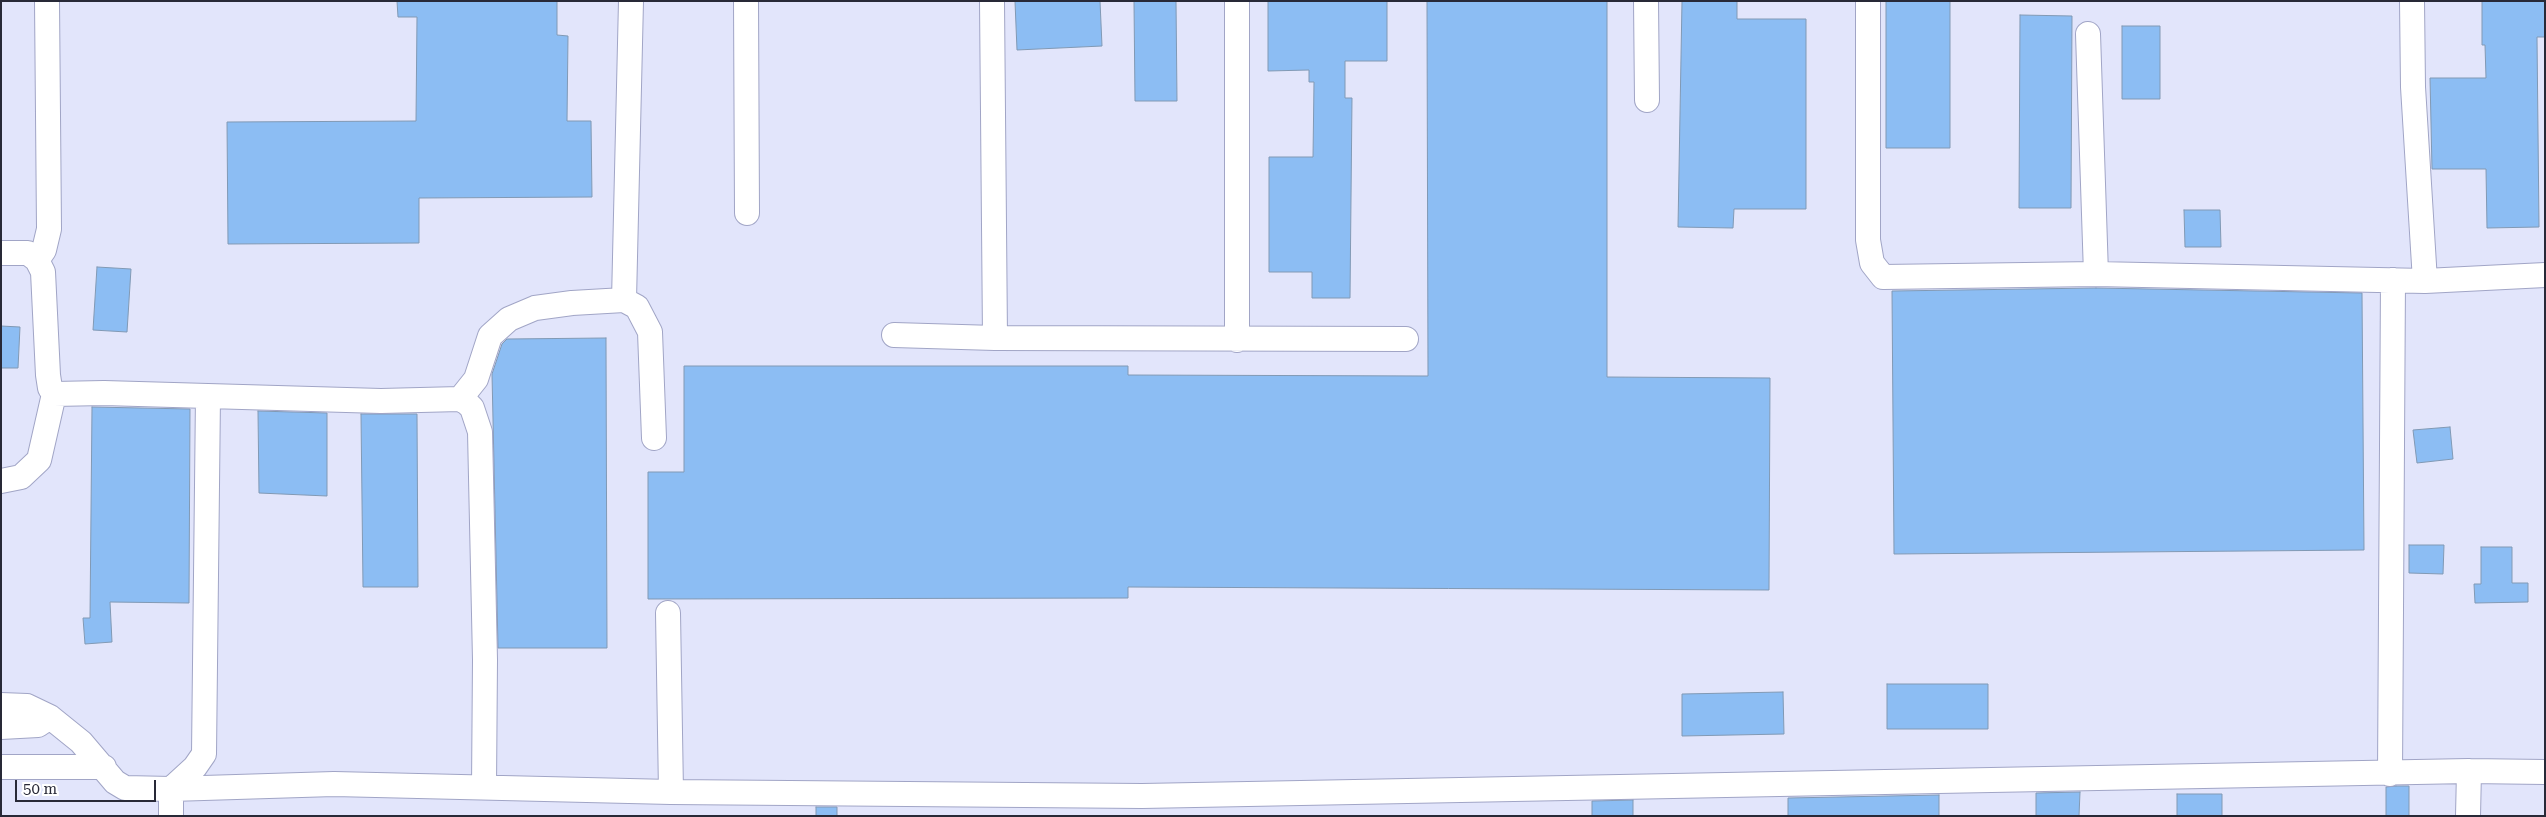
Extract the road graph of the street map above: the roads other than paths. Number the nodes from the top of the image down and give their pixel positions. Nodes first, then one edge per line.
1 (47, 1) edge
2 (631, 1) edge
3 (746, 1) edge
4 (992, 1) edge
5 (1236, 1) edge
6 (1646, 1) edge
7 (1868, 1) edge
8 (2412, 1) edge
9 (2088, 34) dead end
10 (1647, 100) dead end
11 (747, 213) dead end
12 (1, 253) edge
13 (37, 260) junction
14 (2096, 274) junction
15 (2545, 275) edge
16 (2393, 280) junction
17 (2425, 281) junction
18 (624, 300) junction
19 (894, 335) dead end
20 (995, 338) junction
21 (1406, 339) dead end
22 (1237, 340) junction
23 (54, 394) junction
24 (208, 396) junction
25 (460, 400) junction
26 (654, 438) dead end
27 (1, 481) edge
28 (668, 612) dead end
29 (1, 705) edge
30 (50, 717) junction
31 (1, 727) edge
32 (1, 767) edge
33 (104, 767) junction
34 (2469, 771) junction
35 (2545, 772) edge
36 (2390, 774) junction
37 (484, 787) junction
38 (171, 789) junction
39 (671, 792) junction
40 (1228, 805) edge
41 (171, 816) edge
42 (2468, 816) edge

1 - 13 lane
2 - 18 lane
3 - 11 lane
4 - 20 lane
5 - 22 lane
6 - 10 lane
7 - 14 lane
8 - 17 lane
9 - 14 lane
12 - 13 lane
13 - 23 lane
14 - 16 lane
15 - 17 lane
16 - 17 lane
16 - 36 lane
18 - 25 lane
18 - 26 lane
19 - 20 lane
20 - 22 lane
21 - 22 lane
23 - 24 lane
23 - 27 lane
24 - 25 lane
24 - 38 lane
25 - 37 lane
28 - 39 lane
29 - 30 lane
30 - 31 lane
30 - 33 lane
32 - 33 lane
33 - 38 lane
34 - 35 lane
34 - 36 lane
34 - 42 lane
36 - 40 lane
37 - 38 lane
37 - 39 lane
38 - 41 lane
39 - 40 lane

